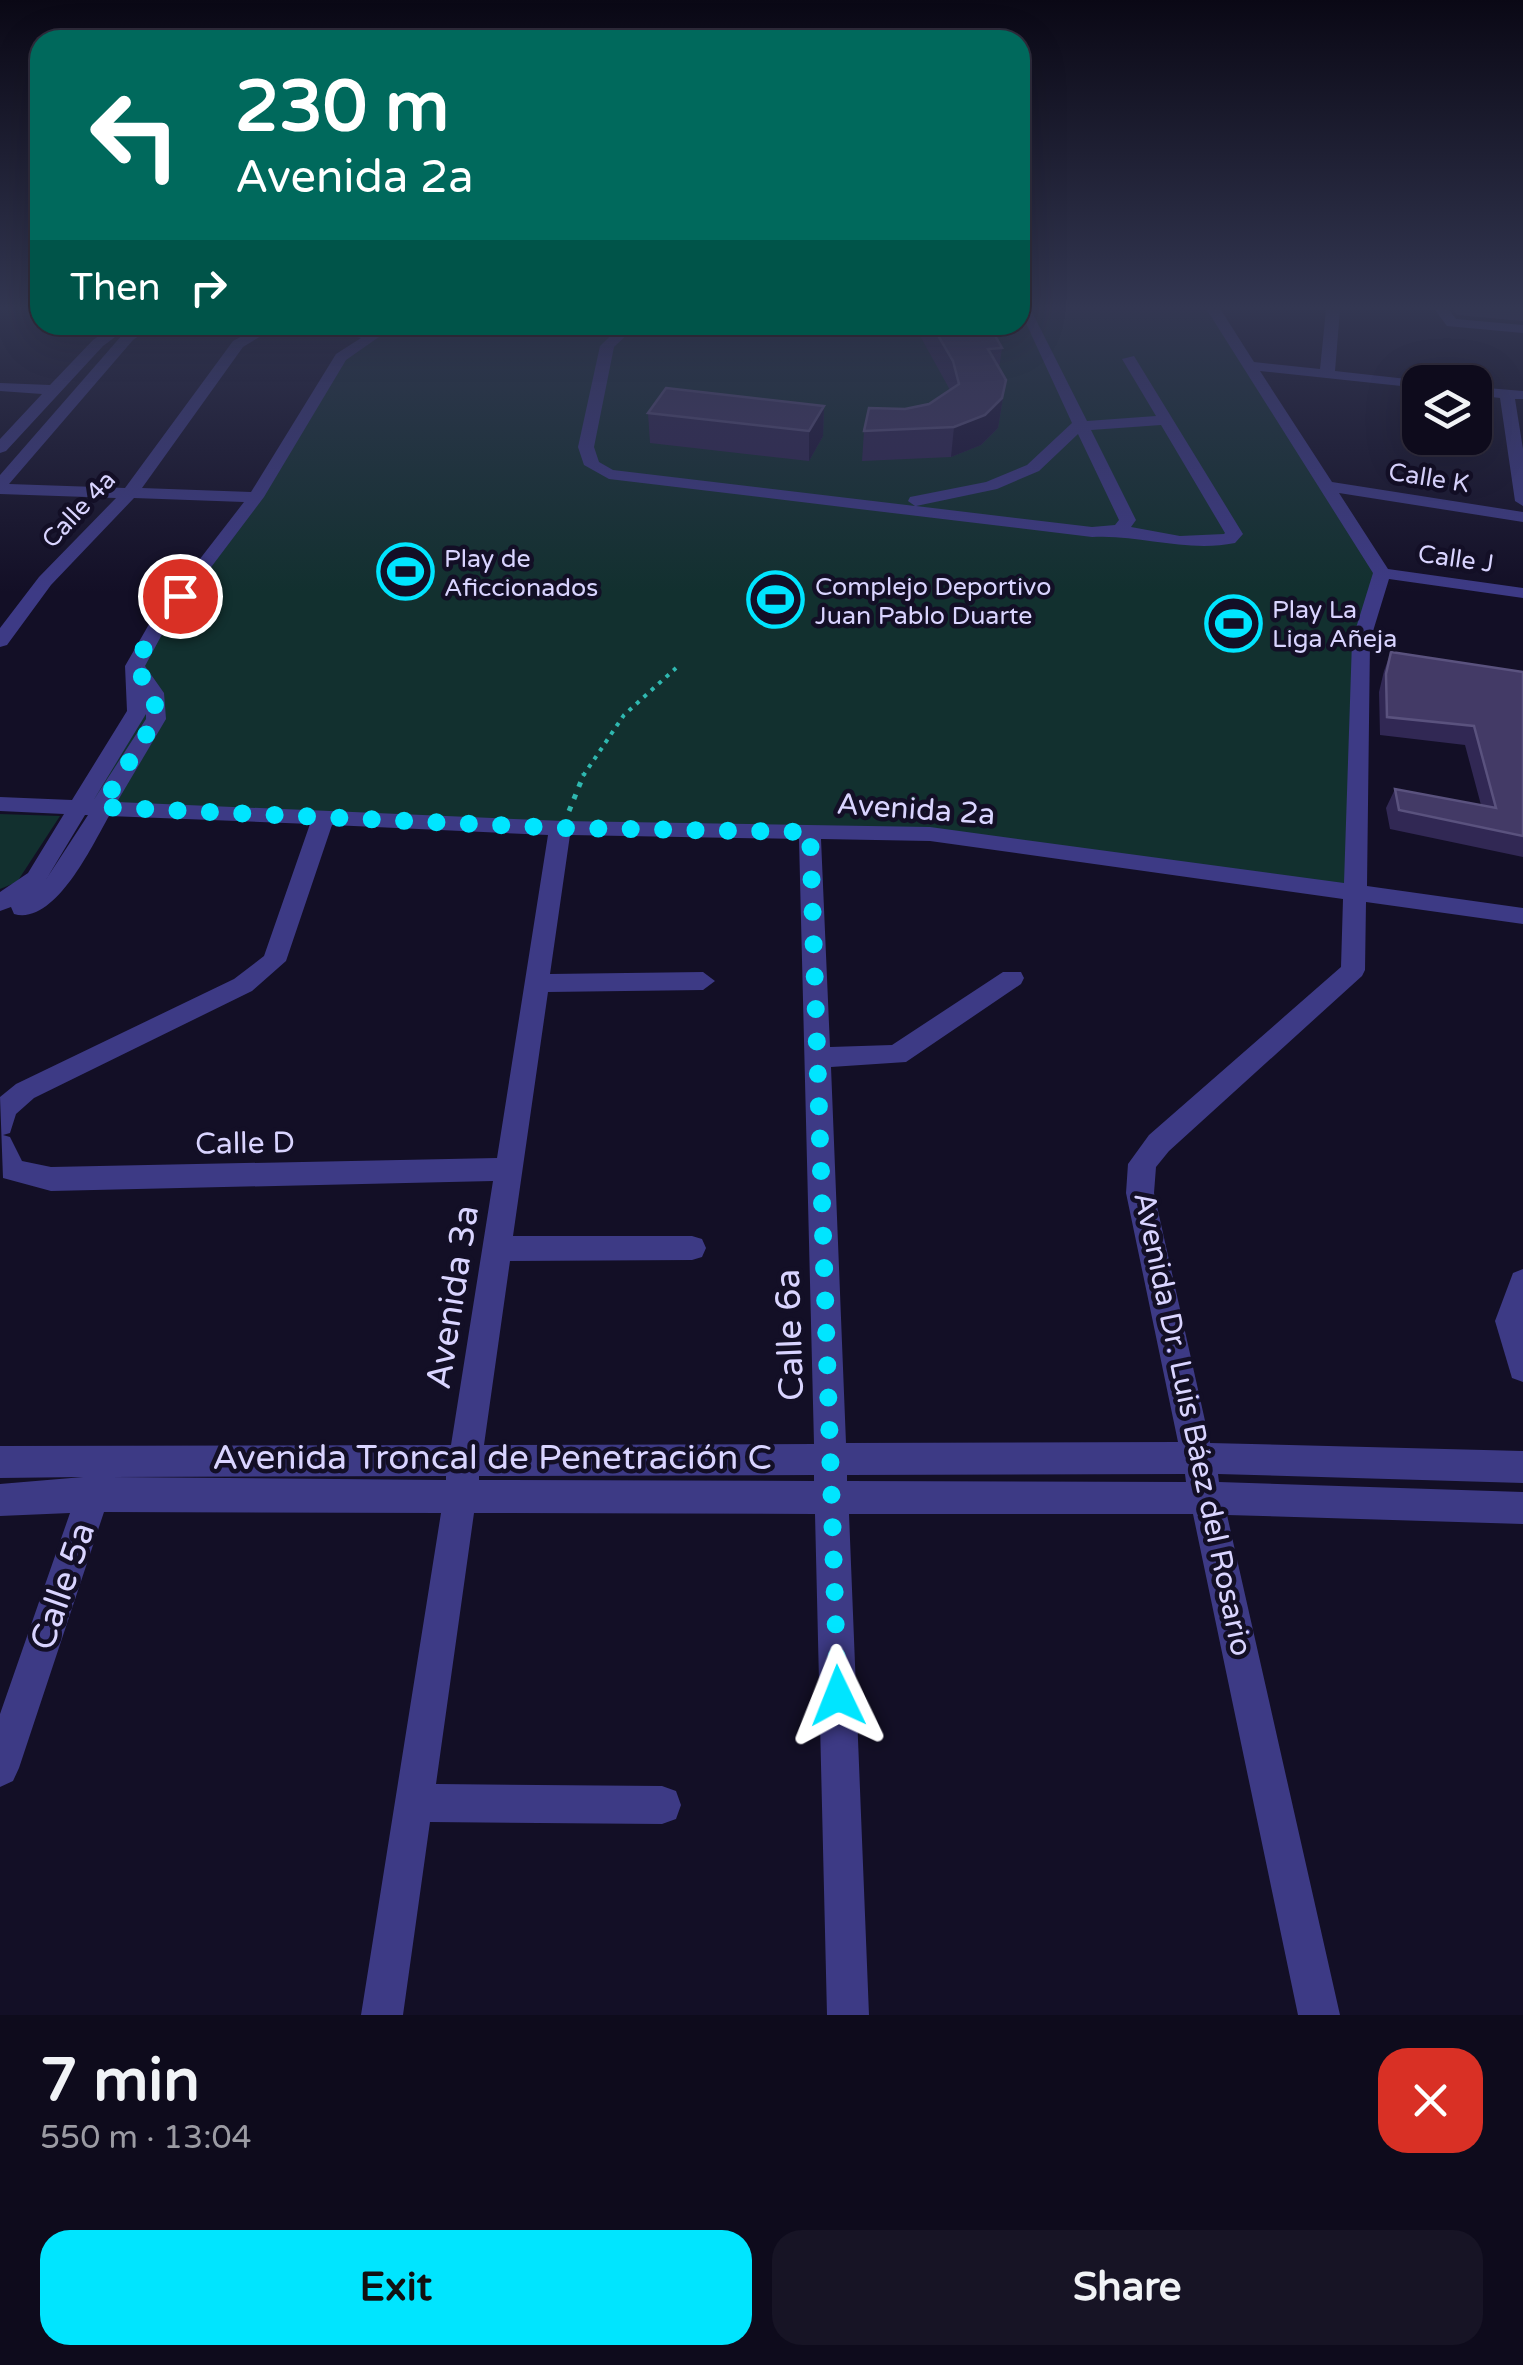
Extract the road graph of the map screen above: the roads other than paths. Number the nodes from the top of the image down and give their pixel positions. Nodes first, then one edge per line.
1 (39, 404) edge
2 (70, 404) edge
3 (194, 404) edge
4 (312, 404) edge
5 (595, 404) edge
6 (1068, 404) edge
7 (1158, 404) edge
8 (1274, 404) edge
9 (1516, 404) edge
10 (1168, 420) junction
11 (1078, 426) junction
12 (0, 448) edge
13 (1327, 486) junction
14 (0, 487) edge
15 (130, 493) junction
16 (256, 496) junction
17 (1523, 501) edge
18 (886, 505) junction
19 (1523, 518) edge
20 (1120, 530) junction
21 (1382, 573) junction
22 (1523, 593) edge
23 (0, 641) edge
24 (0, 804) edge
25 (90, 807) junction
26 (323, 818) junction
27 (561, 828) junction
28 (810, 832) junction
29 (1356, 893) junction
30 (0, 903) edge
31 (1523, 916) edge
32 (0, 920) edge
33 (1012, 978) dead end
34 (703, 980) dead end
35 (534, 983) junction
36 (819, 1056) junction
37 (0, 1126) edge
38 (0, 1145) edge
39 (508, 1170) junction
40 (692, 1248) dead end
41 (498, 1249) junction
42 (1523, 1282) edge
43 (1523, 1368) edge
44 (1198, 1458) junction
45 (830, 1459) junction
46 (465, 1460) junction
47 (104, 1461) junction
48 (0, 1462) edge
49 (1523, 1468) edge
50 (93, 1496) junction
51 (460, 1496) junction
52 (832, 1497) junction
53 (1208, 1498) junction
54 (0, 1500) edge
55 (1523, 1508) edge
56 (0, 1768) edge
57 (414, 1803) junction
58 (662, 1805) dead end
59 (382, 2015) edge
60 (848, 2015) edge
61 (1319, 2015) edge

1 - 12 street
2 - 14 street
3 - 15 street, Calle 4a
4 - 16 street
5 - 18 street
6 - 11 street
7 - 10 street
8 - 13 street
9 - 17 street
10 - 11 street
10 - 20 street
11 - 18 street
11 - 20 street
13 - 19 street, Calle K
13 - 21 street
14 - 15 street
15 - 16 street
15 - 23 street, Calle 4a
16 - 25 street
18 - 20 street
21 - 22 street, Calle J
21 - 29 street, Avenida Dr. Luis Báez del Rosario
24 - 25 street, Avenida 2a
25 - 26 street, Avenida 2a
25 - 30 street
25 - 32 street
26 - 27 street, Avenida 2a
26 - 37 street
27 - 28 street, Avenida 2a
27 - 35 street, Avenida 3a
28 - 29 street, Avenida 2a
28 - 36 street, Calle 6a
29 - 31 street, Avenida 2a
29 - 44 street, Avenida Dr. Luis Báez del Rosario
33 - 36 street
34 - 35 street
35 - 39 street, Avenida 3a
36 - 45 street, Calle 6a
38 - 39 street, Calle D
39 - 41 street, Avenida 3a
40 - 41 street
41 - 46 street, Avenida 3a
42 - 43 street
44 - 45 street, Avenida Troncal de Penetración C
44 - 49 street, Avenida Troncal de Penetración C
44 - 53 street, Avenida Dr. Luis Báez del Rosario
45 - 46 street, Avenida Troncal de Penetración C
45 - 52 street, Calle 6a
46 - 47 street, Avenida Troncal de Penetración C
46 - 51 street, Avenida 3a
47 - 48 street, Avenida Troncal de Penetración C
47 - 50 street, Calle 5a
50 - 51 street, Avenida Troncal de Penetración C
50 - 54 street, Avenida Troncal de Penetración C
50 - 56 street, Calle 5a
51 - 52 street, Avenida Troncal de Penetración C
51 - 57 street, Avenida 3a
52 - 53 street, Avenida Troncal de Penetración C
52 - 60 street, Calle 6a
53 - 55 street, Avenida Troncal de Penetración C
53 - 61 street, Avenida Dr. Luis Báez del Rosario
57 - 58 street
57 - 59 street, Avenida 3a

